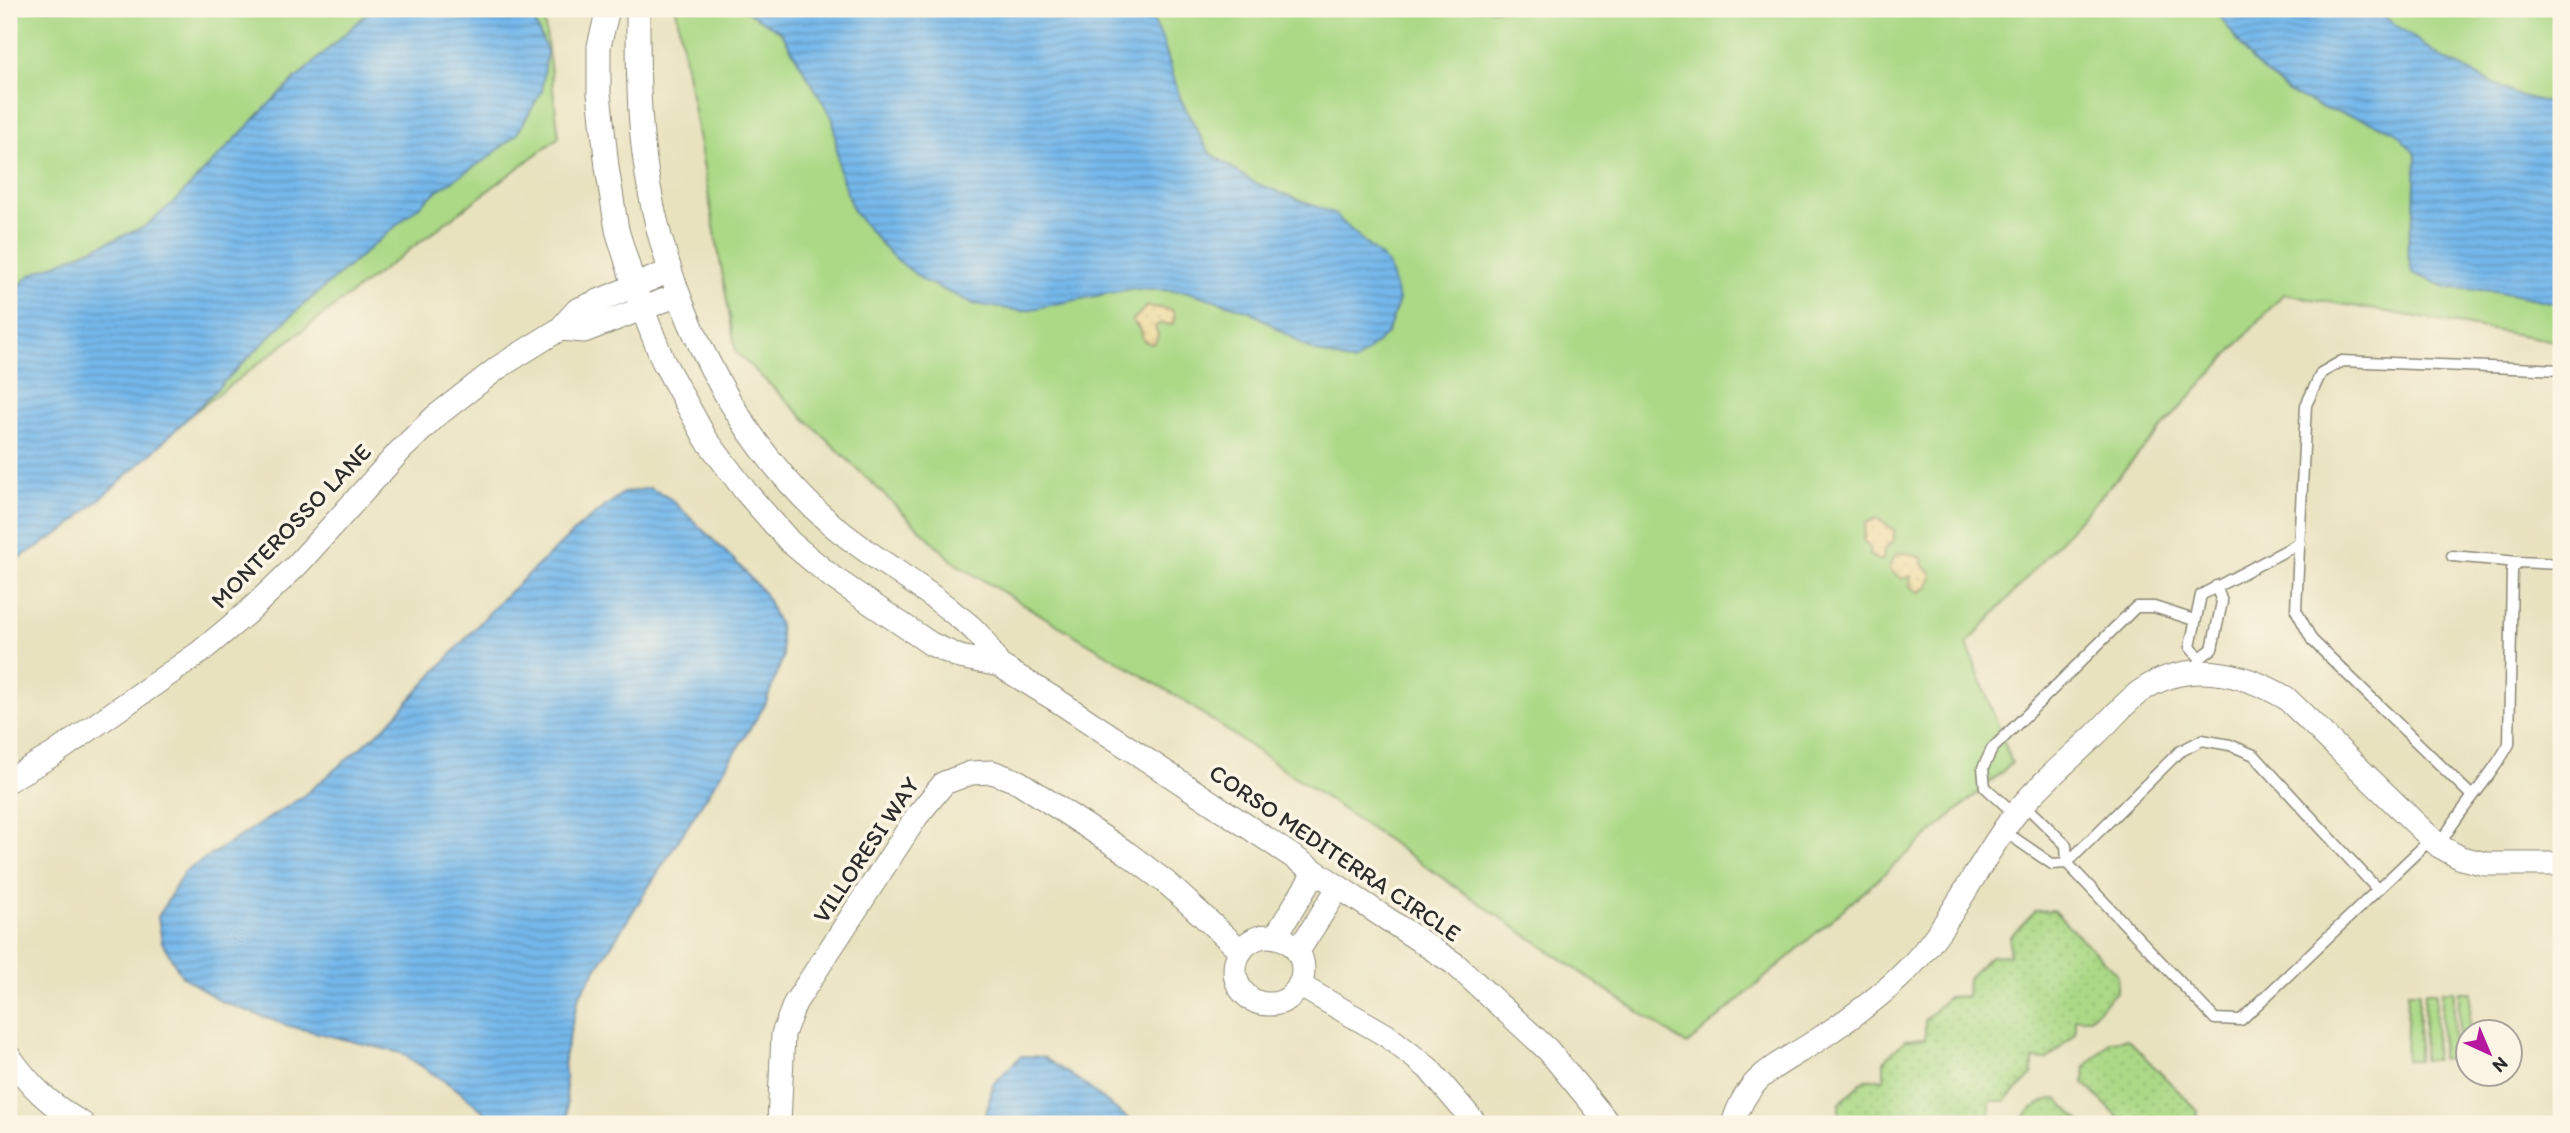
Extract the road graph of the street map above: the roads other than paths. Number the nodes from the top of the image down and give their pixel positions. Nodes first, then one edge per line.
1 (608, 9) edge
2 (638, 9) edge
3 (670, 271) junction
4 (634, 286) junction
5 (678, 295) junction
6 (642, 309) junction
7 (560, 329) junction
8 (2561, 370) edge
9 (2300, 543) junction
10 (2452, 556) dead end
11 (2518, 562) junction
12 (2561, 564) edge
13 (2216, 586) junction
14 (2194, 620) junction
15 (999, 665) junction
16 (2200, 665) junction
17 (12, 783) edge
18 (2472, 796) junction
19 (2014, 817) junction
20 (2435, 843) junction
21 (2067, 863) junction
22 (2561, 864) edge
23 (1315, 872) junction
24 (1339, 887) junction
25 (2378, 890) junction
26 (1276, 937) junction
27 (1241, 951) junction
28 (1298, 951) junction
29 (1299, 985) junction
30 (9, 1056) edge
31 (83, 1124) edge
32 (779, 1124) edge
33 (1476, 1124) edge
34 (1609, 1124) edge
35 (1733, 1124) edge

1 - 4 street, CORSO MEDITERRA CIRCLE
2 - 3 street, CORSO MEDITERRA CIRCLE
3 - 4 street, MONTEROSSO LANE
3 - 5 street, CORSO MEDITERRA CIRCLE
4 - 6 street, CORSO MEDITERRA CIRCLE
4 - 7 street, MONTEROSSO LANE
5 - 6 street, MONTEROSSO LANE
5 - 15 street, CORSO MEDITERRA CIRCLE
6 - 7 street, MONTEROSSO LANE
6 - 15 street, CORSO MEDITERRA CIRCLE
7 - 17 street, MONTEROSSO LANE
8 - 9 lane
9 - 13 lane
9 - 18 lane
10 - 11 lane
11 - 12 lane
11 - 18 lane
13 - 14 lane
13 - 16 lane
14 - 16 lane
14 - 19 lane
15 - 23 street, CORSO MEDITERRA CIRCLE
16 - 19 street
16 - 20 street
18 - 20 lane
19 - 21 lane
19 - 21 lane
19 - 35 street
20 - 22 street
20 - 25 lane
21 - 25 lane
21 - 25 lane
23 - 24 street, CORSO MEDITERRA CIRCLE
23 - 26 street
24 - 28 street
24 - 34 street, CORSO MEDITERRA CIRCLE
26 - 27 street
26 - 28 street
27 - 29 street
27 - 32 street, VILLORESI WAY
28 - 29 street
29 - 33 street
30 - 31 street

